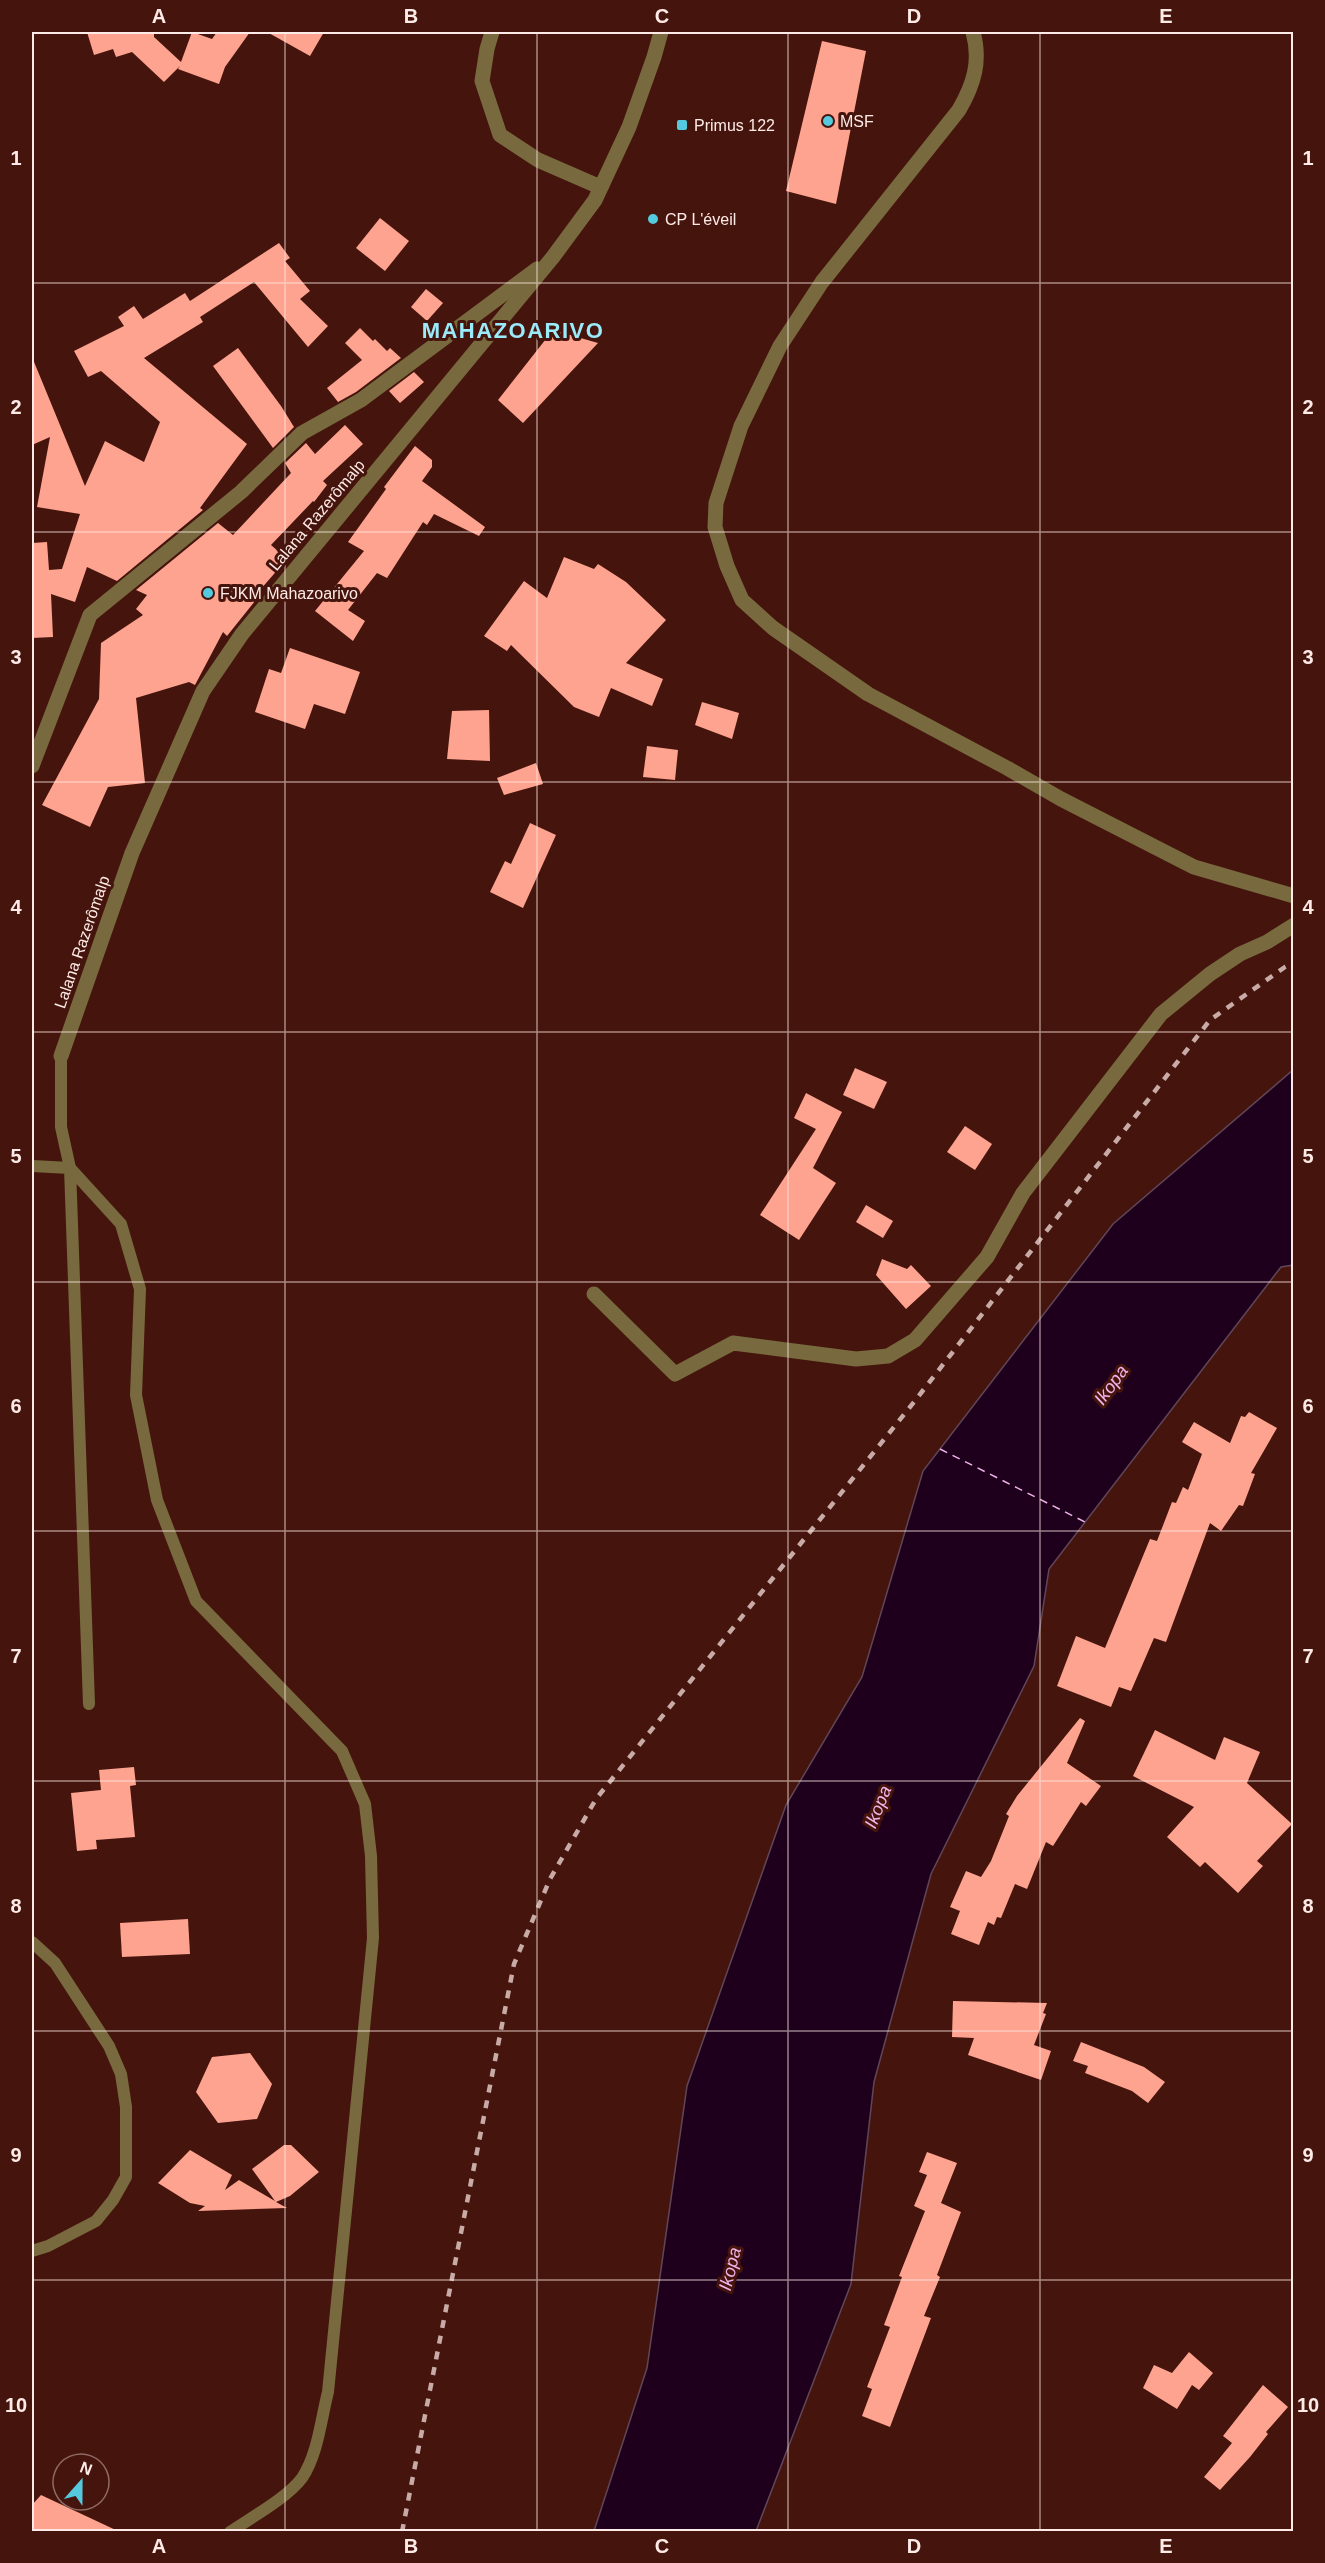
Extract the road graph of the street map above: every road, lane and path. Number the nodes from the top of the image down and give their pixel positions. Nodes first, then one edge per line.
1 (492, 32) edge
2 (661, 32) edge
3 (973, 32) edge
4 (602, 185) junction
5 (554, 257) junction
6 (32, 766) edge
7 (1293, 896) edge
8 (1293, 925) edge
9 (61, 1056) joint
10 (32, 1166) edge
11 (70, 1168) junction
12 (594, 1294) dead end
13 (89, 1704) dead end
14 (32, 1942) edge
15 (32, 2251) edge
16 (230, 2532) edge

1 - 4 street
2 - 4 street, Lalana Razerômalp
3 - 7 street
4 - 5 street, Lalana Razerômalp
5 - 6 street
5 - 9 street, Lalana Razerômalp
8 - 12 street
9 - 11 lane
10 - 11 lane
11 - 13 lane
11 - 16 lane
14 - 15 lane

